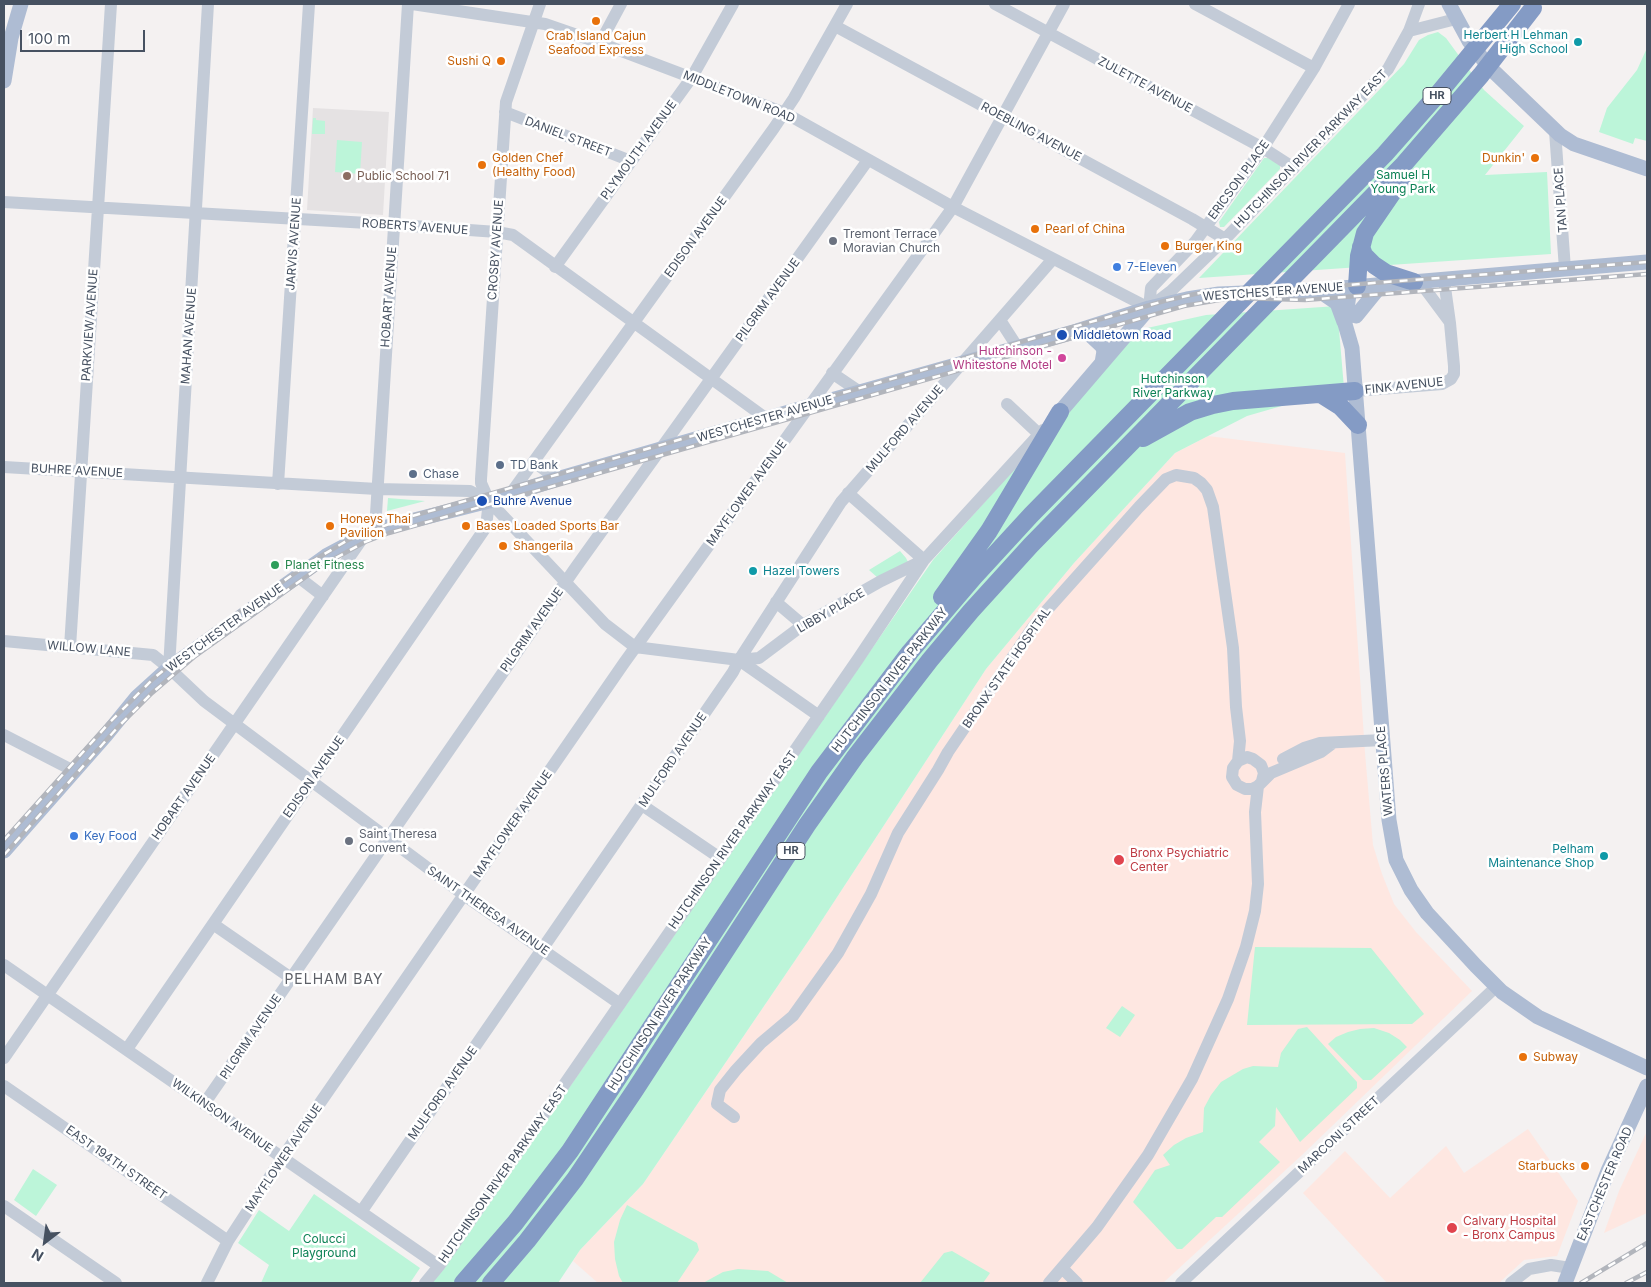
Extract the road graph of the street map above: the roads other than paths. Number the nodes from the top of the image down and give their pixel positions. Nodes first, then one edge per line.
1 (21, 4) edge
2 (111, 4) edge
3 (208, 4) edge
4 (309, 4) edge
5 (408, 4) edge
6 (412, 4) edge
7 (540, 4) edge
8 (621, 4) edge
9 (733, 4) edge
10 (847, 4) edge
11 (994, 4) edge
12 (1064, 4) edge
13 (1195, 4) edge
14 (1349, 4) edge
15 (1419, 4) edge
16 (1449, 4) edge
17 (1512, 4) edge
18 (444, 6) edge
19 (1533, 8) dead end
20 (533, 22) junction
21 (1460, 25) junction
22 (835, 26) junction
23 (1409, 31) junction
24 (1048, 33) junction
25 (600, 42) junction
26 (1314, 68) junction
27 (692, 77) junction
28 (4, 81) edge
29 (505, 112) junction
30 (784, 113) junction
31 (1003, 116) junction
32 (1437, 127) junction
33 (1555, 131) junction
34 (1263, 148) junction
35 (868, 160) junction
36 (631, 161) junction
37 (1294, 168) junction
38 (1647, 169) edge
39 (4, 202) edge
40 (98, 207) junction
41 (952, 207) junction
42 (196, 213) junction
43 (296, 219) junction
44 (394, 225) junction
45 (1206, 226) junction
46 (497, 232) junction
47 (1225, 239) junction
48 (1361, 247) junction
49 (1052, 260) junction
50 (1647, 262) edge
51 (555, 267) junction
52 (1565, 269) junction
53 (1186, 277) junction
54 (1444, 280) junction
55 (1417, 282) junction
56 (1382, 284) junction
57 (1353, 286) junction
58 (1318, 290) junction
59 (1187, 299) junction
60 (1150, 304) junction
61 (1000, 320) junction
62 (1351, 320) junction
63 (1450, 323) junction
64 (634, 324) junction
65 (1076, 331) junction
66 (1018, 348) junction
67 (964, 363) junction
68 (1102, 363) junction
69 (832, 373) junction
70 (711, 379) junction
71 (1356, 391) junction
72 (860, 392) junction
73 (1322, 395) junction
74 (1007, 404) dead end
75 (810, 406) junction
76 (1060, 412) junction
77 (767, 419) junction
78 (1358, 425) junction
79 (1039, 434) junction
80 (1127, 446) junction
81 (658, 450) junction
82 (534, 462) junction
83 (4, 467) edge
84 (81, 471) junction
85 (180, 477) junction
86 (558, 479) junction
87 (278, 484) junction
88 (377, 489) junction
89 (848, 493) junction
90 (512, 494) junction
91 (489, 501) junction
92 (370, 533) junction
93 (924, 560) junction
94 (297, 576) junction
95 (566, 582) junction
96 (323, 596) junction
97 (776, 602) junction
98 (803, 625) junction
99 (4, 641) edge
100 (70, 647) junction
101 (635, 647) junction
102 (739, 660) junction
103 (169, 668) junction
104 (871, 702) junction
105 (818, 716) junction
106 (235, 723) junction
107 (4, 735) edge
108 (1383, 740) junction
109 (1240, 741) junction
110 (1333, 743) junction
111 (1238, 761) junction
112 (1257, 762) junction
113 (74, 771) junction
114 (312, 781) junction
115 (1260, 783) junction
116 (1245, 789) junction
117 (642, 805) junction
118 (1255, 812) junction
119 (388, 838) junction
120 (5, 849) edge
121 (720, 858) junction
122 (464, 895) junction
123 (213, 924) junction
124 (542, 949) junction
125 (4, 965) edge
126 (291, 978) junction
127 (1496, 987) junction
128 (47, 996) junction
129 (620, 1004) junction
130 (126, 1049) junction
131 (4, 1058) edge
132 (1647, 1068) edge
133 (4, 1086) edge
134 (1647, 1086) edge
135 (204, 1104) junction
136 (734, 1117) dead end
137 (282, 1158) junction
138 (4, 1206) edge
139 (361, 1212) junction
140 (228, 1241) junction
141 (439, 1266) junction
142 (1570, 1268) junction
143 (1063, 1269) junction
144 (116, 1283) edge
145 (208, 1283) edge
146 (425, 1283) edge
147 (463, 1283) edge
148 (490, 1283) edge
149 (1049, 1283) edge
150 (1077, 1283) edge
151 (1181, 1283) edge
152 (1511, 1283) edge
153 (1565, 1283) edge

1 - 28 main road
2 - 40 street, PARKVIEW AVENUE
3 - 42 street, MAHAN AVENUE
4 - 43 street, JARVIS AVENUE
5 - 44 street, HOBART AVENUE
6 - 18 street, MIDDLETOWN ROAD
7 - 20 street, CROSBY AVENUE
8 - 25 street
9 - 27 street, PLYMOUTH AVENUE
10 - 22 street, EDISON AVENUE
11 - 24 street, ZULETTE AVENUE
12 - 24 street, MAYFLOWER AVENUE
13 - 26 street
14 - 26 street, ERICSON PLACE
15 - 23 street, HUTCHINSON RIVER PARKWAY EAST
16 - 21 main road
17 - 104 highway, HUTCHINSON RIVER PARKWAY / HR
18 - 20 street, MIDDLETOWN ROAD
19 - 32 highway, HUTCHINSON RIVER PARKWAY / HR
20 - 25 street, MIDDLETOWN ROAD
20 - 29 street, CROSBY AVENUE
21 - 23 street
21 - 33 main road
22 - 30 street, EDISON AVENUE
22 - 31 street, ROEBLING AVENUE
23 - 37 street, HUTCHINSON RIVER PARKWAY EAST
24 - 31 street, MAYFLOWER AVENUE
24 - 34 street, ZULETTE AVENUE
25 - 27 street, MIDDLETOWN ROAD
26 - 34 street, ERICSON PLACE
27 - 30 street, MIDDLETOWN ROAD
27 - 36 street, PLYMOUTH AVENUE
29 - 36 street, DANIEL STREET
29 - 46 street, CROSBY AVENUE
30 - 35 street, MIDDLETOWN ROAD
30 - 64 street, EDISON AVENUE
31 - 41 street, MAYFLOWER AVENUE
31 - 45 street, ROEBLING AVENUE
32 - 48 highway
32 - 80 highway, HUTCHINSON RIVER PARKWAY / HR
33 - 38 main road
33 - 52 street, TAN PLACE
34 - 37 street, ZULETTE AVENUE
34 - 45 street, ERICSON PLACE
35 - 41 street, MIDDLETOWN ROAD
35 - 70 street, PILGRIM AVENUE
36 - 51 street, PLYMOUTH AVENUE
37 - 47 street, HUTCHINSON RIVER PARKWAY EAST
39 - 40 street, ROBERTS AVENUE
40 - 42 street, ROBERTS AVENUE
40 - 84 street, PARKVIEW AVENUE
41 - 49 street, MIDDLETOWN ROAD
41 - 69 street, MAYFLOWER AVENUE
42 - 43 street, ROBERTS AVENUE
42 - 85 street, MAHAN AVENUE
43 - 44 street, ROBERTS AVENUE
43 - 87 street, JARVIS AVENUE
44 - 46 street, ROBERTS AVENUE
44 - 88 street, HOBART AVENUE
45 - 47 street, ROEBLING AVENUE
45 - 60 street, ERICSON PLACE
46 - 51 street, ROBERTS AVENUE
46 - 91 street, CROSBY AVENUE
47 - 53 street
48 - 55 highway
48 - 57 highway
49 - 60 street, MIDDLETOWN ROAD
49 - 61 street, MULFORD AVENUE
50 - 52 main road, WESTCHESTER AVENUE
51 - 64 street, ROBERTS AVENUE
52 - 54 main road, WESTCHESTER AVENUE
53 - 59 street
53 - 60 street
54 - 55 main road, WESTCHESTER AVENUE
54 - 63 street
55 - 56 main road, WESTCHESTER AVENUE
55 - 63 street
56 - 57 main road, WESTCHESTER AVENUE
56 - 62 main road
57 - 58 main road, WESTCHESTER AVENUE
57 - 62 main road, WATERS PLACE
58 - 59 main road, WESTCHESTER AVENUE
58 - 62 main road
59 - 60 main road, WESTCHESTER AVENUE
60 - 65 main road, WESTCHESTER AVENUE
60 - 68 main road
61 - 66 street
61 - 67 street, MULFORD AVENUE
62 - 71 main road, WATERS PLACE
63 - 71 street, FINK AVENUE
64 - 70 street, ROBERTS AVENUE
64 - 82 street, EDISON AVENUE
65 - 66 main road, WESTCHESTER AVENUE
65 - 68 main road
66 - 67 main road, WESTCHESTER AVENUE
67 - 72 main road, WESTCHESTER AVENUE
67 - 89 street, MULFORD AVENUE
68 - 76 main road
69 - 72 street
69 - 75 street, MAYFLOWER AVENUE
70 - 77 street, ROBERTS AVENUE
70 - 81 street, PILGRIM AVENUE
71 - 73 highway
71 - 78 main road, WATERS PLACE
72 - 75 main road, WESTCHESTER AVENUE
73 - 78 highway
73 - 80 highway
74 - 79 street
75 - 77 main road, WESTCHESTER AVENUE
75 - 101 street, MAYFLOWER AVENUE
76 - 79 street, HUTCHINSON RIVER PARKWAY EAST
76 - 104 highway
77 - 81 main road, WESTCHESTER AVENUE
78 - 108 main road, WATERS PLACE
79 - 93 street, HUTCHINSON RIVER PARKWAY EAST
80 - 148 highway, HUTCHINSON RIVER PARKWAY / HR
81 - 86 main road, WESTCHESTER AVENUE
81 - 95 street, PILGRIM AVENUE
82 - 86 street
82 - 90 street, EDISON AVENUE
83 - 84 street, BUHRE AVENUE
84 - 85 street, BUHRE AVENUE
84 - 100 street, PARKVIEW AVENUE
85 - 87 street, BUHRE AVENUE
85 - 103 street, MAHAN AVENUE
86 - 90 main road, WESTCHESTER AVENUE
87 - 88 street, BUHRE AVENUE
88 - 91 street, BUHRE AVENUE
88 - 92 street, HOBART AVENUE
89 - 93 street
89 - 97 street, MULFORD AVENUE
90 - 91 main road, WESTCHESTER AVENUE
91 - 92 main road, WESTCHESTER AVENUE
91 - 95 street, BUHRE AVENUE
91 - 114 street, EDISON AVENUE
92 - 94 main road, WESTCHESTER AVENUE
92 - 96 street, HOBART AVENUE
93 - 98 street, LIBBY PLACE
93 - 105 street, HUTCHINSON RIVER PARKWAY EAST
94 - 96 street
94 - 103 main road, WESTCHESTER AVENUE
95 - 101 street, BUHRE AVENUE
95 - 119 street, PILGRIM AVENUE
96 - 106 street, HOBART AVENUE
97 - 98 street
97 - 102 street, MULFORD AVENUE
98 - 102 street, LIBBY PLACE
99 - 100 street, WILLOW LANE
100 - 103 street, WILLOW LANE
101 - 102 street
101 - 122 street, MAYFLOWER AVENUE
102 - 105 street
102 - 117 street, MULFORD AVENUE
103 - 106 street, SAINT THERESA AVENUE
103 - 113 main road, WESTCHESTER AVENUE
104 - 147 highway, HUTCHINSON RIVER PARKWAY / HR
105 - 121 street, HUTCHINSON RIVER PARKWAY EAST
106 - 114 street, SAINT THERESA AVENUE
106 - 128 street, HOBART AVENUE
107 - 113 street
108 - 110 street
108 - 127 main road, WATERS PLACE
109 - 111 street, BRONX STATE HOSPITAL
109 - 112 street, BRONX STATE HOSPITAL
109 - 136 street, BRONX STATE HOSPITAL
110 - 112 street
110 - 115 street
111 - 112 street
111 - 116 street
112 - 115 street
113 - 120 main road, WESTCHESTER AVENUE
114 - 119 street, SAINT THERESA AVENUE
114 - 123 street, EDISON AVENUE
115 - 116 street
115 - 118 street
116 - 118 street
117 - 121 street
117 - 124 street, MULFORD AVENUE
118 - 143 street
119 - 122 street, SAINT THERESA AVENUE
119 - 126 street, PILGRIM AVENUE
121 - 129 street, HUTCHINSON RIVER PARKWAY EAST
122 - 124 street, SAINT THERESA AVENUE
122 - 137 street, MAYFLOWER AVENUE
123 - 126 street
123 - 130 street, EDISON AVENUE
124 - 129 street, SAINT THERESA AVENUE
124 - 139 street, MULFORD AVENUE
125 - 128 street, WILKINSON AVENUE
126 - 135 street, PILGRIM AVENUE
127 - 132 main road, WATERS PLACE
127 - 151 street, MARCONI STREET
128 - 130 street, WILKINSON AVENUE
128 - 131 street, HOBART AVENUE
129 - 141 street, HUTCHINSON RIVER PARKWAY EAST
130 - 135 street, WILKINSON AVENUE
133 - 140 street, EAST 194TH STREET
134 - 142 main road, EASTCHESTER ROAD
135 - 137 street, WILKINSON AVENUE
137 - 139 street, WILKINSON AVENUE
137 - 140 street, MAYFLOWER AVENUE
138 - 144 street
139 - 141 street, WILKINSON AVENUE
140 - 145 street, MAYFLOWER AVENUE
141 - 146 street, HUTCHINSON RIVER PARKWAY EAST
142 - 152 street
142 - 153 main road, EASTCHESTER ROAD
143 - 149 street
143 - 150 street

